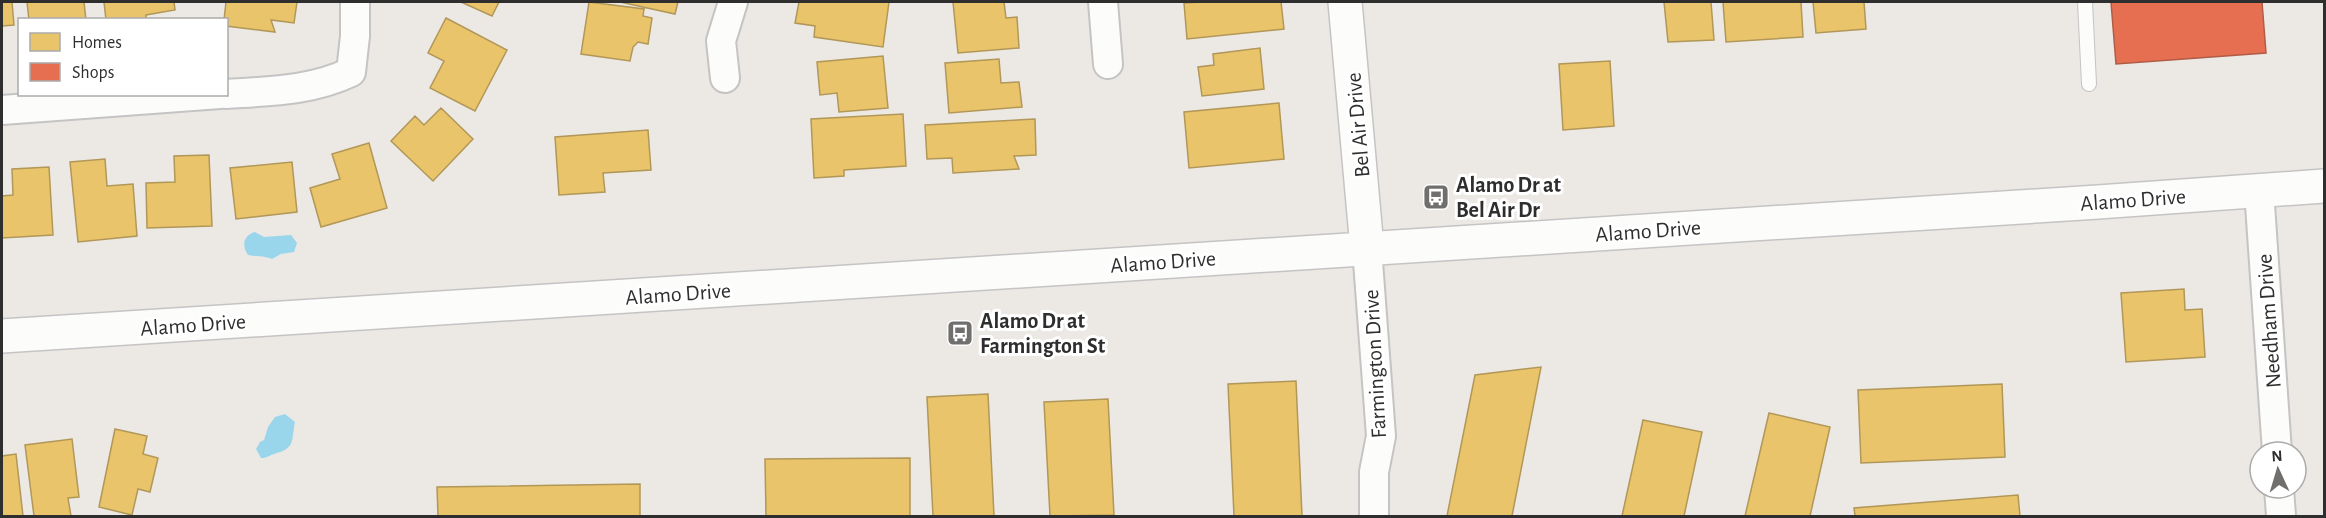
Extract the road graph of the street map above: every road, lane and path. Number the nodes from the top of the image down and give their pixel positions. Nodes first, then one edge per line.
1 (355, 2) edge
2 (733, 2) edge
3 (1103, 2) edge
4 (1345, 2) edge
5 (2085, 2) edge
6 (1108, 64) dead end
7 (725, 78) dead end
8 (2089, 84) dead end
9 (228, 94) edge
10 (193, 96) edge
11 (2, 110) edge
12 (2325, 186) edge
13 (2259, 190) junction
14 (1368, 248) junction
15 (2, 336) edge
16 (2276, 440) edge
17 (2280, 500) edge
18 (1374, 516) edge
19 (2281, 516) edge

1 - 9 street
2 - 7 street
3 - 6 street
4 - 14 main road, Bel Air Drive
5 - 8 lane
10 - 11 street
12 - 13 main road, Alamo Drive
13 - 14 main road, Alamo Drive
13 - 16 street, Needham Drive
14 - 15 main road, Alamo Drive
14 - 18 street, Farmington Drive
17 - 19 street

